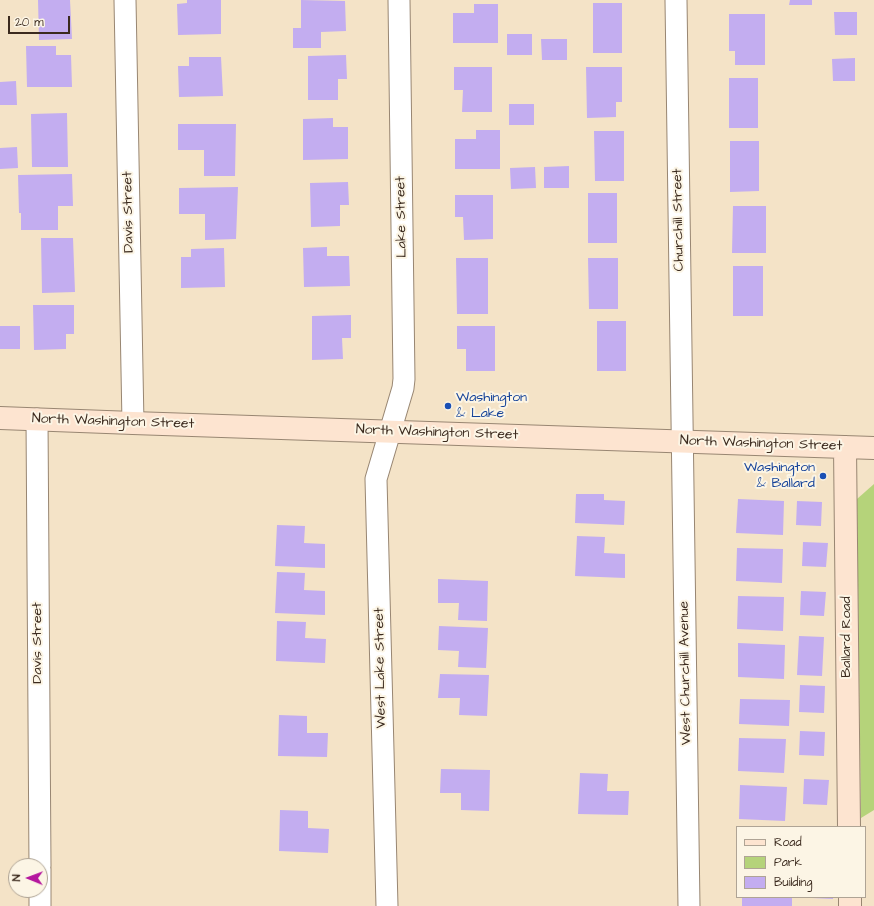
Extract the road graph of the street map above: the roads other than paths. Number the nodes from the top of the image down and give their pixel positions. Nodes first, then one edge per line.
1 (125, 0) edge
2 (399, 0) edge
3 (676, 0) edge
4 (0, 418) edge
5 (37, 419) junction
6 (133, 423) junction
7 (390, 431) junction
8 (683, 441) junction
9 (845, 447) junction
10 (874, 448) edge
11 (849, 826) edge
12 (40, 858) edge
13 (387, 906) edge
14 (689, 906) edge

1 - 6 street, Davis Street
2 - 7 street, Lake Street
3 - 8 street, Churchill Street
4 - 5 street, North Washington Street
5 - 6 street, North Washington Street
5 - 12 street, Davis Street
6 - 7 street, North Washington Street
7 - 8 street, North Washington Street
7 - 13 street, West Lake Street
8 - 9 street, North Washington Street
8 - 14 street, West Churchill Avenue
9 - 10 street, North Washington Street
9 - 11 street, Ballard Road

